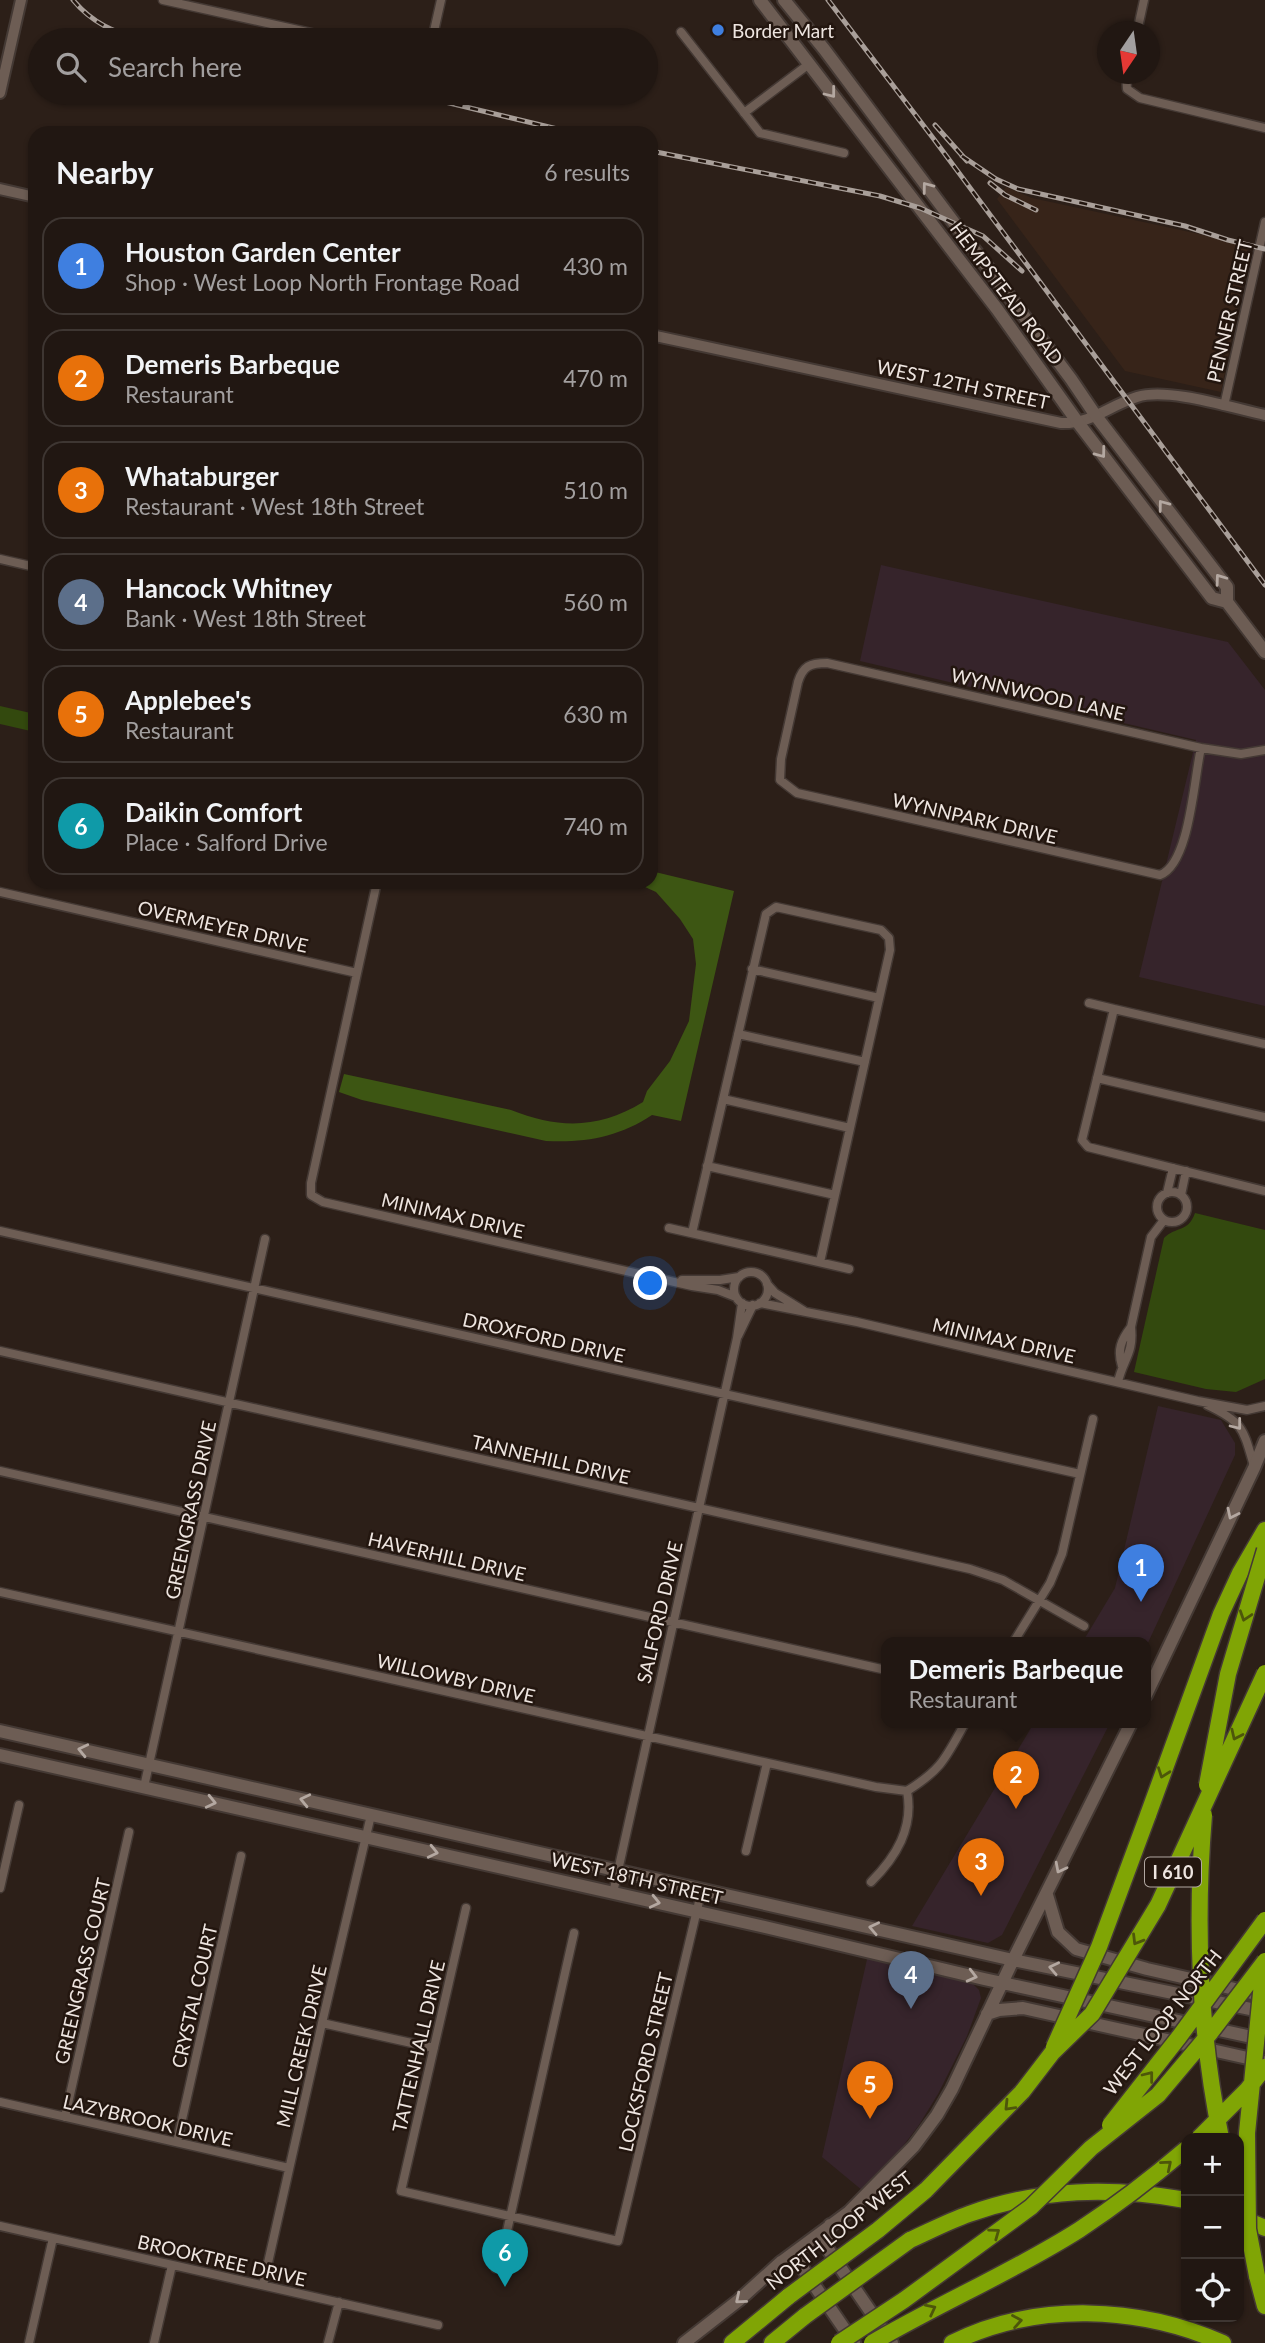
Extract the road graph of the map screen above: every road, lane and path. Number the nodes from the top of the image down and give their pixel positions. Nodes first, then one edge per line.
1 (21, 0) edge
2 (163, 0) edge
3 (441, 0) edge
4 (760, 0) edge
5 (784, 0) edge
6 (1144, 0) edge
7 (1139, 21) edge
8 (289, 28) edge
9 (435, 28) edge
10 (681, 32) dead end
11 (809, 64) junction
12 (1127, 84) edge
13 (0, 93) edge
14 (744, 113) junction
15 (1265, 128) edge
16 (844, 153) dead end
17 (0, 189) edge
18 (28, 195) edge
19 (916, 203) junction
20 (947, 213) junction
21 (1265, 222) edge
22 (975, 252) junction
23 (960, 263) junction
24 (658, 337) edge
25 (1224, 406) junction
26 (1265, 415) edge
27 (1096, 416) junction
28 (1079, 424) junction
29 (0, 559) edge
30 (28, 565) edge
31 (1227, 602) junction
32 (1265, 652) edge
33 (1201, 748) junction
34 (1265, 750) edge
35 (780, 780) joint
36 (375, 889) edge
37 (0, 892) edge
38 (752, 970) junction
39 (357, 973) junction
40 (879, 998) junction
41 (1089, 1003) dead end
42 (1114, 1009) junction
43 (738, 1034) junction
44 (1265, 1044) edge
45 (865, 1062) junction
46 (1097, 1078) junction
47 (723, 1099) junction
48 (1265, 1117) edge
49 (850, 1128) junction
50 (707, 1166) junction
51 (1173, 1168) junction
52 (1186, 1171) junction
53 (1265, 1191) edge
54 (1167, 1193) junction
55 (835, 1195) junction
56 (1181, 1195) junction
57 (1164, 1220) junction
58 (669, 1228) dead end
59 (0, 1231) edge
60 (692, 1233) junction
61 (265, 1239) dead end
62 (820, 1262) junction
63 (849, 1269) dead end
64 (739, 1277) junction
65 (672, 1280) junction
66 (767, 1284) junction
67 (255, 1288) junction
68 (739, 1300) junction
69 (756, 1304) junction
70 (804, 1311) junction
71 (737, 1338) junction
72 (0, 1351) edge
73 (1118, 1382) junction
74 (723, 1394) junction
75 (1198, 1401) junction
76 (230, 1403) junction
77 (1265, 1406) edge
78 (1093, 1419) dead end
79 (1264, 1448) edge
80 (1254, 1468) junction
81 (0, 1471) edge
82 (1080, 1474) junction
83 (698, 1508) junction
84 (205, 1517) junction
85 (1265, 1530) edge
86 (1265, 1550) edge
87 (0, 1592) edge
88 (1039, 1600) junction
89 (673, 1623) junction
90 (1084, 1626) dead end
91 (180, 1633) junction
92 (1017, 1637) edge
93 (881, 1669) edge
94 (1265, 1673) edge
95 (1151, 1684) edge
96 (962, 1728) edge
97 (1130, 1728) edge
98 (0, 1731) edge
99 (647, 1737) junction
100 (0, 1755) edge
101 (767, 1763) junction
102 (149, 1765) junction
103 (144, 1787) junction
104 (259, 1790) junction
105 (907, 1791) junction
106 (19, 1805) dead end
107 (254, 1812) junction
108 (371, 1815) junction
109 (129, 1832) dead end
110 (367, 1837) junction
111 (495, 1843) junction
112 (746, 1852) dead end
113 (241, 1856) dead end
114 (490, 1865) junction
115 (617, 1870) junction
116 (871, 1882) dead end
117 (0, 1888) edge
118 (702, 1889) junction
119 (612, 1893) junction
120 (1047, 1895) junction
121 (466, 1908) dead end
122 (697, 1912) junction
123 (1265, 1920) edge
124 (574, 1933) dead end
125 (917, 1938) junction
126 (1265, 1953) edge
127 (906, 1959) junction
128 (1013, 1960) junction
129 (1265, 1962) edge
130 (1265, 1971) edge
131 (1003, 1983) junction
132 (1265, 1996) edge
133 (1265, 2012) edge
134 (987, 2014) junction
135 (322, 2023) junction
136 (1265, 2040) edge
137 (434, 2048) junction
138 (1052, 2053) junction
139 (1265, 2061) edge
140 (1265, 2067) edge
141 (0, 2102) edge
142 (65, 2117) junction
143 (1204, 2133) edge
144 (1221, 2133) edge
145 (177, 2142) junction
146 (1091, 2148) junction
147 (1181, 2153) edge
148 (289, 2168) junction
149 (1181, 2199) edge
150 (510, 2215) junction
151 (1244, 2219) edge
152 (831, 2225) junction
153 (1244, 2225) edge
154 (0, 2226) edge
155 (1265, 2228) edge
156 (53, 2238) junction
157 (780, 2263) junction
158 (172, 2265) junction
159 (495, 2268) dead end
160 (1261, 2281) edge
161 (264, 2286) junction
162 (339, 2302) junction
163 (1265, 2306) edge
164 (438, 2325) dead end
165 (29, 2343) edge
166 (154, 2343) edge
167 (328, 2343) edge
168 (684, 2343) edge
169 (732, 2343) edge
170 (772, 2343) edge
171 (839, 2343) edge
172 (854, 2343) edge
173 (872, 2343) edge
174 (892, 2343) edge
175 (952, 2343) edge
176 (1223, 2343) edge

1 - 13 street
2 - 8 street
3 - 9 street
4 - 11 main road, HEMPSTEAD ROAD
20 -> 5 main road, HEMPSTEAD ROAD
6 - 7 street
10 - 14 street
11 - 14 street
11 -> 19 main road, HEMPSTEAD ROAD
12 - 15 street
14 - 16 street
17 - 18 street
19 - 20 main road
19 - 23 main road, HEMPSTEAD ROAD
20 - 22 main road, HEMPSTEAD ROAD
21 - 25 street, PENNER STREET
22 - 23 main road
22 - 27 main road, HEMPSTEAD ROAD
23 - 28 main road, HEMPSTEAD ROAD
24 - 28 street, WEST 12TH STREET
25 - 26 street
25 - 27 street
27 - 28 street
31 -> 27 main road, HEMPSTEAD ROAD
28 -> 31 main road, HEMPSTEAD ROAD
29 - 30 street
31 - 32 main road, HEMPSTEAD ROAD
33 - 34 street, WYNNWOOD LANE
33 - 35 street, WYNNWOOD LANE
33 - 35 street, WYNNPARK DRIVE
36 - 39 street
37 - 39 street, OVERMEYER DRIVE
38 - 40 street
38 - 40 street
38 - 43 street
39 - 65 street, MINIMAX DRIVE
40 - 45 street
41 - 42 street
42 - 44 street
42 - 46 street
43 - 45 street
43 - 47 street
45 - 49 street
46 - 48 street
46 - 51 street
47 - 49 street
47 - 50 street
49 - 55 street
50 - 55 street
50 - 60 street
51 - 52 street
51 - 54 street
52 - 53 street
52 - 56 street
54 - 56 street
54 - 57 street
55 - 62 street
56 - 57 street
57 - 73 street
58 - 60 street
59 - 67 street, DROXFORD DRIVE
60 - 62 street
61 - 67 street, GREENGRASS DRIVE
62 - 63 street
64 - 65 street, MINIMAX DRIVE
64 - 66 street
64 - 68 street
65 - 68 street, MINIMAX DRIVE
66 - 69 street
66 - 70 street, MINIMAX DRIVE
67 - 74 street, DROXFORD DRIVE
67 - 76 street, GREENGRASS DRIVE
68 - 69 street
68 - 71 street, SALFORD DRIVE
69 - 70 street, MINIMAX DRIVE
69 - 71 street, SALFORD DRIVE
70 - 73 street, MINIMAX DRIVE
71 - 74 street, SALFORD DRIVE
72 - 76 street, TANNEHILL DRIVE
73 - 75 street, MINIMAX DRIVE
74 - 82 street, DROXFORD DRIVE
74 - 83 street, SALFORD DRIVE
75 - 77 street, MINIMAX DRIVE
75 -> 80 street, MINIMAX DRIVE
76 - 83 street, TANNEHILL DRIVE
76 - 84 street, GREENGRASS DRIVE
78 - 82 street
79 - 80 main road
80 -> 95 main road
81 - 84 street, HAVERHILL DRIVE
82 - 88 street
83 - 88 street, TANNEHILL DRIVE
83 - 89 street, SALFORD DRIVE
84 - 89 street, HAVERHILL DRIVE
84 - 91 street, GREENGRASS DRIVE
85 -> 138 highway, bridge
86 -> 144 highway, bridge
87 - 91 street, WILLOWBY DRIVE
88 - 90 street, TANNEHILL DRIVE
88 - 92 street
89 - 93 street, HAVERHILL DRIVE
89 - 99 street, SALFORD DRIVE
91 - 99 street, WILLOWBY DRIVE
91 - 102 street, GREENGRASS DRIVE
94 -> 138 highway, I 610, bridge
96 - 105 street
97 -> 120 main road
102 -> 98 main road, WEST 18TH STREET
99 - 101 street, WILLOWBY DRIVE
99 - 115 street, SALFORD DRIVE
100 - 103 main road, WEST 18TH STREET
101 - 105 street, WILLOWBY DRIVE
101 - 112 street
102 - 103 street, GREENGRASS DRIVE
102 - 104 main road, WEST 18TH STREET
103 -> 107 main road, WEST 18TH STREET
104 - 107 main road
108 -> 104 main road, WEST 18TH STREET
105 - 116 street
106 - 117 street
107 - 110 main road, WEST 18TH STREET
108 - 110 street, MILL CREEK DRIVE
108 - 111 main road, WEST 18TH STREET
109 - 142 street, GREENGRASS COURT
110 -> 114 main road, WEST 18TH STREET
110 - 135 street, MILL CREEK DRIVE
111 - 114 main road
111 - 115 main road, WEST 18TH STREET
113 - 145 street, CRYSTAL COURT
114 - 119 main road, WEST 18TH STREET
115 - 118 main road, WEST 18TH STREET
115 - 119 street, SALFORD DRIVE
118 - 122 street, LOCKSFORD STREET
125 -> 118 main road, WEST 18TH STREET
119 -> 122 main road, WEST 18TH STREET
120 - 128 main road
120 - 132 main road
121 - 137 street, TATTENHALL DRIVE
122 - 127 main road, WEST 18TH STREET
122 - 150 street, LOCKSFORD STREET
146 -> 123 highway, WEST LOOP NORTH, bridge
124 - 150 street
125 - 127 main road
125 - 128 main road, WEST 18TH STREET
126 - 129 highway, bridge
127 -> 131 main road, WEST 18TH STREET
128 - 131 main road
133 -> 128 main road, WEST 18TH STREET
129 - 130 highway, bridge
129 - 146 highway, bridge
129 - 160 highway, bridge
131 - 134 main road
131 - 136 main road, WEST 18TH STREET
134 - 139 main road
134 - 152 main road
135 - 137 street
135 - 148 street, MILL CREEK DRIVE
137 - 150 street, TATTENHALL DRIVE
138 -> 169 highway, NORTH LOOP WEST / I 610, bridge
140 - 143 highway, bridge
141 - 142 street, LAZYBROOK DRIVE
142 - 145 street, LAZYBROOK DRIVE
145 - 148 street, LAZYBROOK DRIVE
171 -> 146 highway, bridge
173 -> 147 highway, bridge
148 - 161 street, MILL CREEK DRIVE
149 - 170 highway, bridge
150 - 159 street
151 - 155 highway
152 - 157 main road
152 - 174 main road
153 - 160 highway, bridge
154 - 156 street, BROOKTREE DRIVE
156 - 158 street, BROOKTREE DRIVE
156 - 165 street
157 -> 168 main road
157 - 172 main road
158 - 161 street, BROOKTREE DRIVE
158 - 166 street
160 - 163 highway
161 - 162 street, BROOKTREE DRIVE
162 - 164 street, BROOKTREE DRIVE
162 - 167 street
175 -> 176 highway

